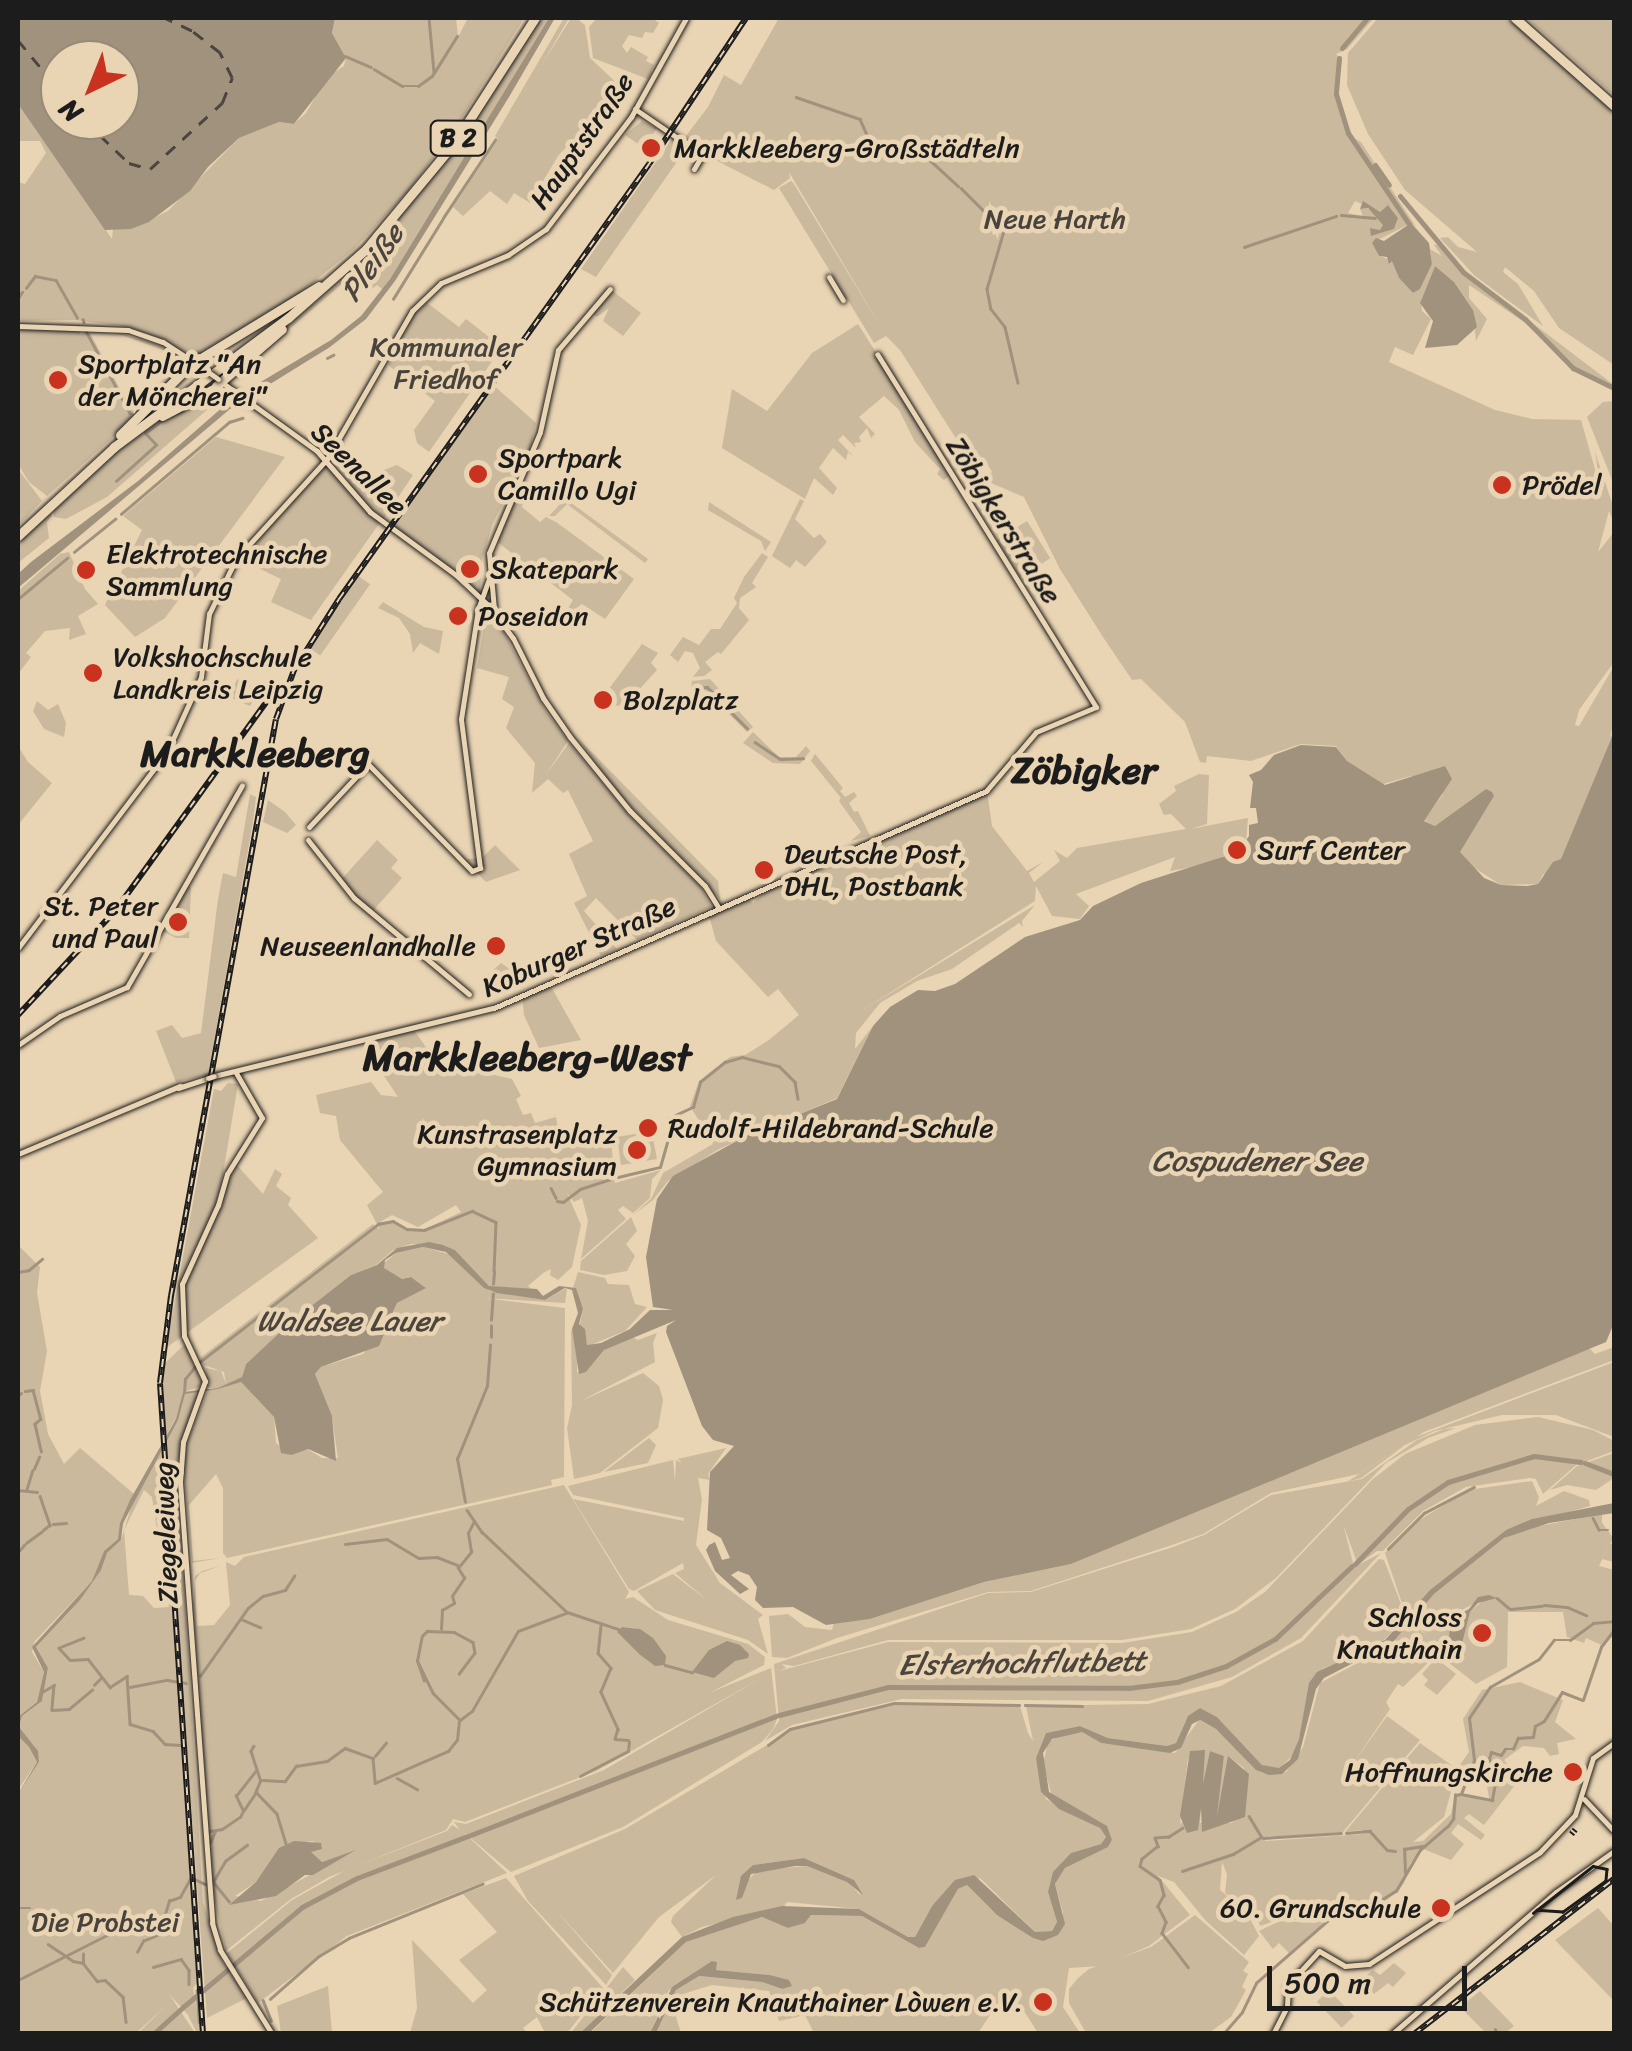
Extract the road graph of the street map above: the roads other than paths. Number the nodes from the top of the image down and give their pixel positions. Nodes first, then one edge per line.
1 (532, 18) edge
2 (686, 18) edge
3 (1514, 18) edge
4 (1522, 18) edge
5 (1614, 103) edge
6 (635, 109) junction
7 (694, 169) dead end
8 (829, 277) dead end
9 (331, 282) junction
10 (319, 286) junction
11 (610, 289) dead end
12 (843, 300) dead end
13 (18, 327) edge
14 (878, 354) dead end
15 (197, 362) junction
16 (225, 384) junction
17 (138, 428) junction
18 (120, 435) junction
19 (325, 458) junction
20 (47, 503) junction
21 (18, 533) edge
22 (489, 580) junction
23 (491, 596) junction
24 (484, 601) junction
25 (494, 612) junction
26 (1096, 706) joint
27 (242, 785) dead end
28 (309, 827) dead end
29 (308, 840) dead end
30 (718, 907) junction
31 (18, 948) edge
32 (469, 994) dead end
33 (18, 1046) edge
34 (234, 1071) junction
35 (18, 1154) edge
36 (1614, 1743) edge
37 (1584, 1799) junction
38 (1614, 1831) edge
39 (1614, 1851) edge
40 (272, 2034) edge
41 (1273, 2034) edge
42 (1392, 2034) edge

1 - 9 highway, B 2
1 - 10 highway, B 2
2 - 6 main road, Hauptstraße
3 - 5 highway
4 - 5 highway
6 - 7 main road
6 - 19 main road, Hauptstraße
8 - 12 main road
9 - 16 highway
9 - 17 highway, B 2
10 - 15 highway
10 - 18 highway, B 2
11 - 22 main road
13 - 15 main road, Seenallee
14 - 26 main road, Zöbigkerstraße
15 - 16 main road, Seenallee, bridge
15 - 18 highway
16 - 17 highway
16 - 19 main road, Seenallee
17 - 20 highway, B 2
18 - 20 highway, B 2
19 - 24 main road, Seenallee
19 - 31 main road, Hauptstraße
20 - 21 highway, B 2
22 - 23 main road, Seenallee
22 - 24 main road
23 - 24 main road
23 - 25 main road, Seenallee
24 - 25 main road, Seenallee
24 - 28 main road
25 - 30 main road, Seenallee
26 - 30 main road, Koburger Straße
27 - 33 main road
29 - 32 main road
30 - 34 main road, Koburger Straße
34 - 35 main road, Koburger Straße
34 - 40 main road, Ziegeleiweg
36 - 37 main road
37 - 38 main road
37 - 41 main road
39 - 42 main road

